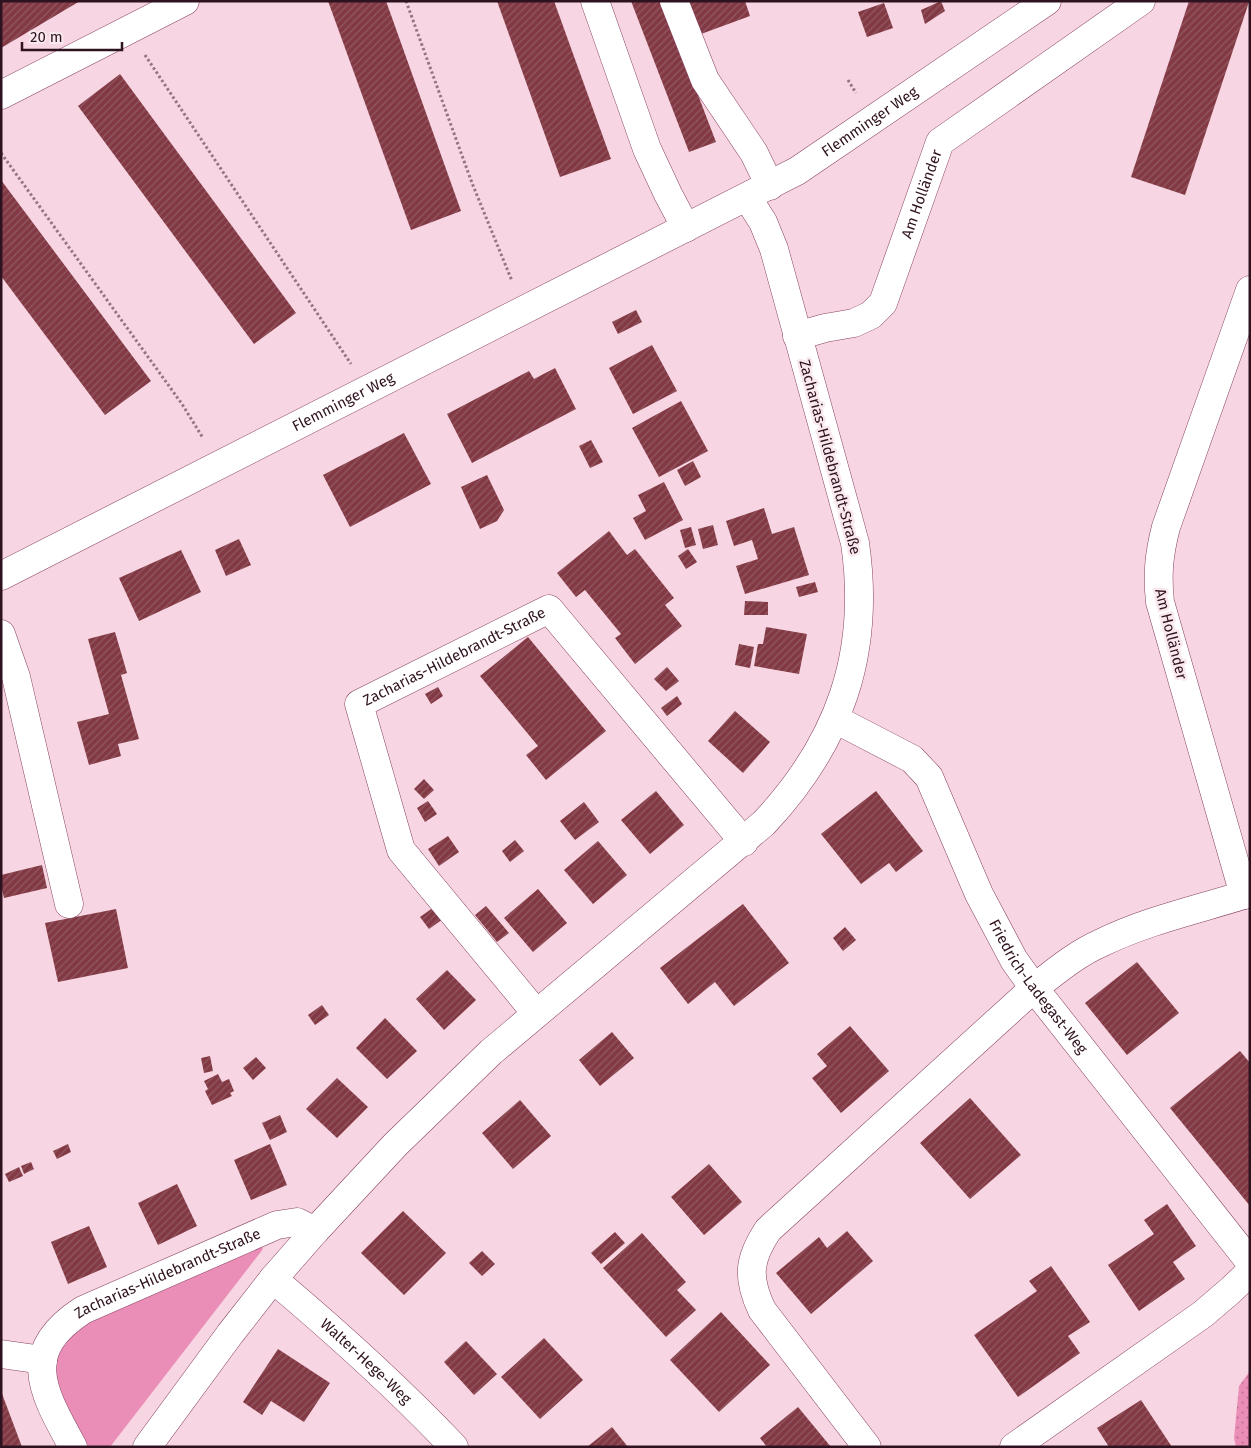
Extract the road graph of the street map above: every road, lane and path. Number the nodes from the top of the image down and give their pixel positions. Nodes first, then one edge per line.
1 (185, 1) edge
2 (406, 1) edge
3 (595, 1) edge
4 (674, 1) edge
5 (1047, 1) edge
6 (1141, 1) edge
7 (128, 29) junction
8 (1, 95) edge
9 (1, 153) edge
10 (758, 192) junction
11 (686, 228) junction
12 (1250, 290) edge
13 (526, 310) junction
14 (797, 336) junction
15 (365, 390) junction
16 (217, 465) junction
17 (1, 576) edge
18 (1, 634) edge
19 (835, 719) junction
20 (744, 842) junction
21 (1247, 894) edge
22 (68, 904) dead end
23 (1034, 988) junction
24 (536, 1013) junction
25 (315, 1231) junction
26 (1250, 1262) edge
27 (1250, 1272) edge
28 (273, 1279) junction
29 (1, 1354) edge
30 (43, 1360) junction
31 (72, 1447) edge
32 (146, 1447) edge
33 (454, 1447) edge
34 (867, 1447) edge
35 (1014, 1447) edge

1 - 7 street
2 - 13 path
3 - 11 street
4 - 10 street, Zacharias-Hildebrandt-Straße
5 - 10 street, Flemminger Weg
6 - 14 street, Am Holländer
7 - 8 street
7 - 15 path
9 - 16 path
10 - 11 street, Flemminger Weg
10 - 14 street, Zacharias-Hildebrandt-Straße
11 - 13 street, Flemminger Weg
12 - 21 street, Am Holländer
13 - 15 street, Flemminger Weg
14 - 19 street, Zacharias-Hildebrandt-Straße
15 - 16 street, Flemminger Weg
16 - 17 street, Flemminger Weg
18 - 22 street
19 - 20 street, Zacharias-Hildebrandt-Straße
19 - 23 street, Friedrich-Ladegast-Weg
20 - 24 street, Zacharias-Hildebrandt-Straße
20 - 24 street, Zacharias-Hildebrandt-Straße
21 - 23 street, Am Holländer
23 - 26 street, Friedrich-Ladegast-Weg
23 - 34 street, Am Holländer
24 - 25 street, Zacharias-Hildebrandt-Straße
25 - 28 street, Zacharias-Hildebrandt-Straße
25 - 30 street, Zacharias-Hildebrandt-Straße
27 - 35 street
28 - 32 street, Zacharias-Hildebrandt-Straße
28 - 33 street, Walter-Hege-Weg
29 - 30 street
30 - 31 street

